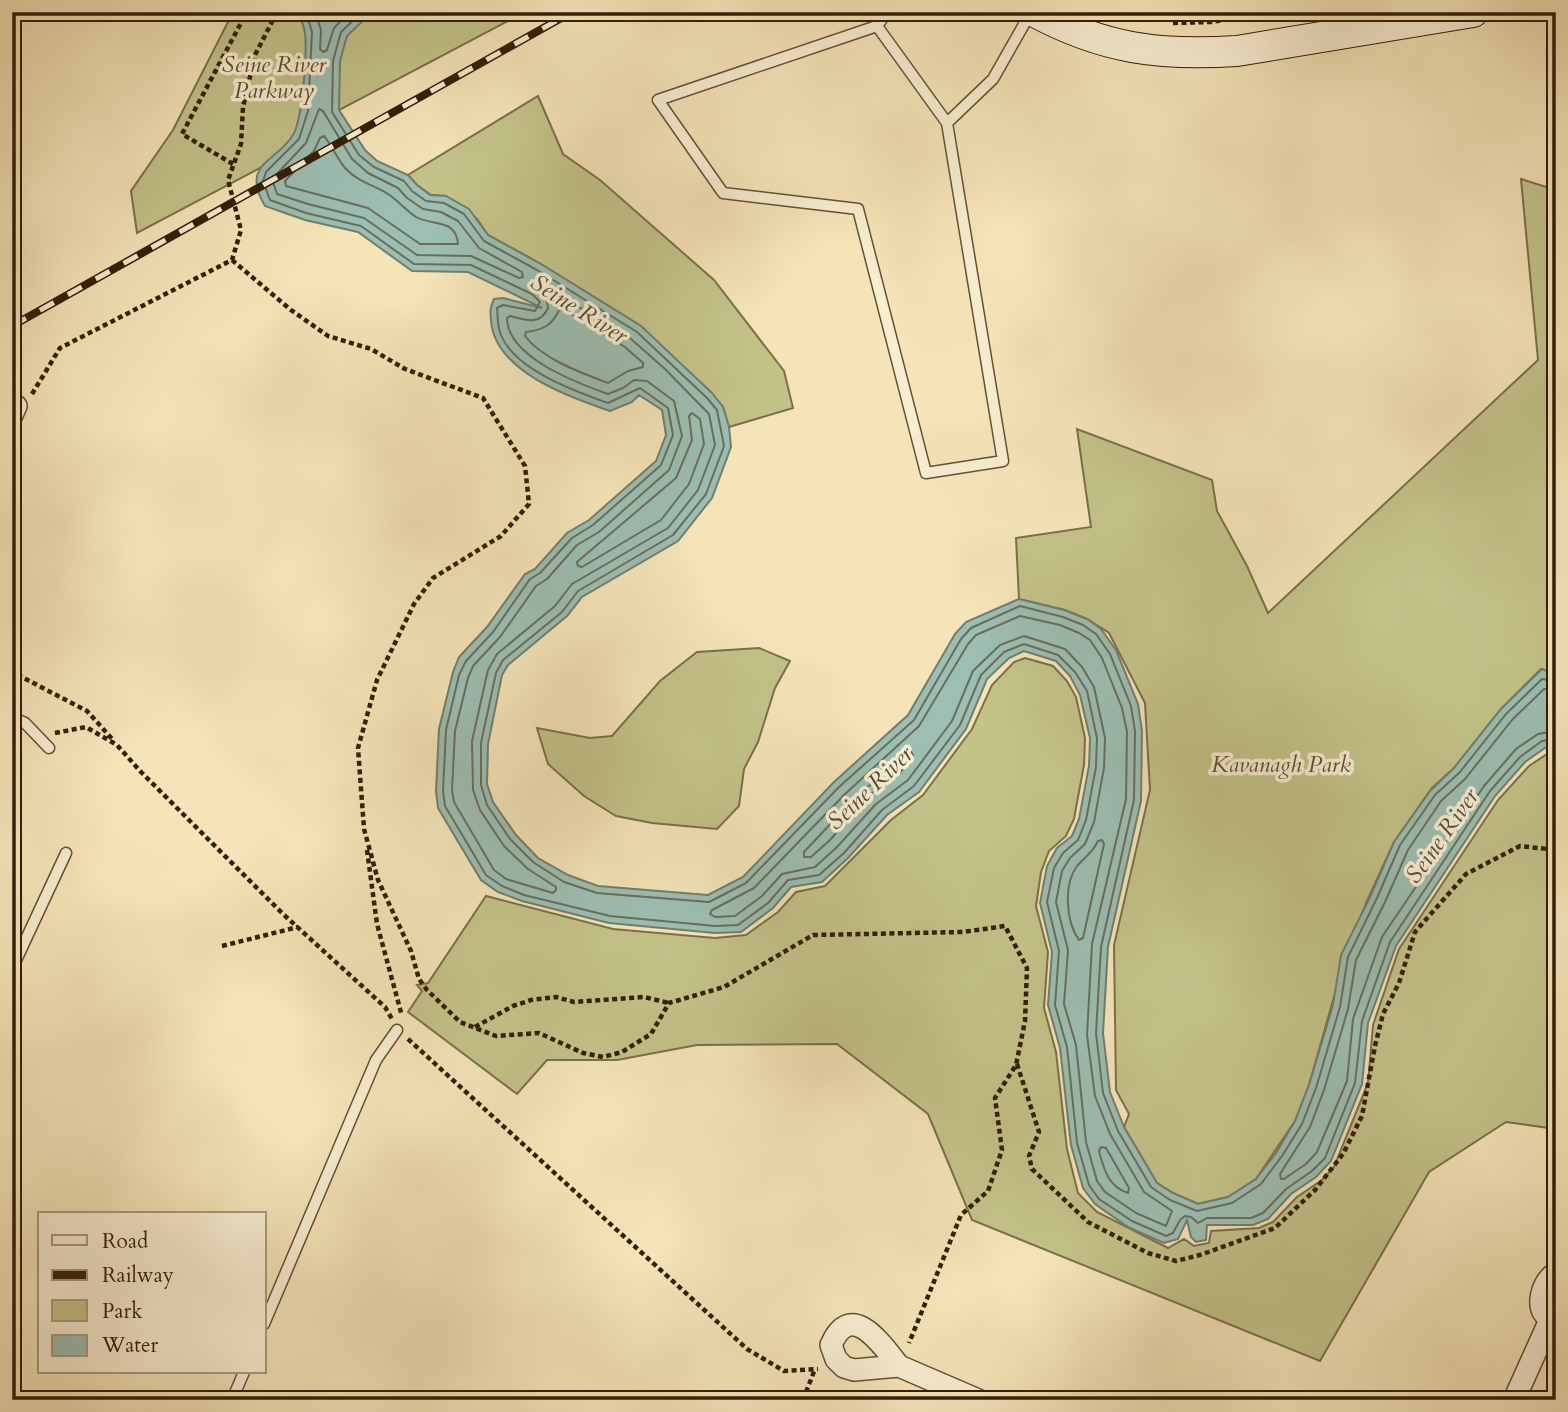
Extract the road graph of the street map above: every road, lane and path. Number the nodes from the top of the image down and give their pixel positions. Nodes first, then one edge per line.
1 (242, 12) edge
2 (277, 12) edge
3 (887, 12) edge
4 (1033, 12) edge
5 (1273, 12) edge
6 (1473, 12) edge
7 (1165, 23) dead end
8 (877, 26) junction
9 (947, 123) junction
10 (233, 164) junction
11 (232, 260) junction
12 (14, 410) edge
13 (12, 668) edge
14 (12, 717) edge
15 (37, 736) junction
16 (117, 745) junction
17 (49, 748) dead end
18 (364, 829) junction
19 (1556, 850) edge
20 (66, 853) dead end
21 (298, 927) junction
22 (222, 946) dead end
23 (12, 969) edge
24 (669, 1003) junction
25 (474, 1028) junction
26 (397, 1030) junction
27 (1017, 1061) junction
28 (1556, 1273) edge
29 (266, 1319) edge
30 (1553, 1320) edge
31 (899, 1366) junction
32 (844, 1367) junction
33 (815, 1369) junction
34 (243, 1374) edge
35 (232, 1400) edge
36 (803, 1400) edge
37 (978, 1400) edge
38 (1514, 1400) edge

1 - 10 path
2 - 10 path
3 - 8 lane
4 - 6 main road
4 - 9 lane
5 - 7 path
8 - 9 lane
8 - 9 lane
10 - 11 path
11 - 12 path
11 - 18 path
13 - 16 path
14 - 15 lane
15 - 16 path
15 - 17 lane
16 - 21 path
18 - 25 path
18 - 26 path
19 - 27 path
20 - 23 lane
21 - 22 path
21 - 26 path
24 - 25 path
24 - 25 path
24 - 27 path
26 - 29 lane
26 - 33 path
27 - 31 path
28 - 30 street
30 - 38 street
31 - 32 street
31 - 32 street
31 - 37 street
32 - 33 path
33 - 36 path
34 - 35 lane

